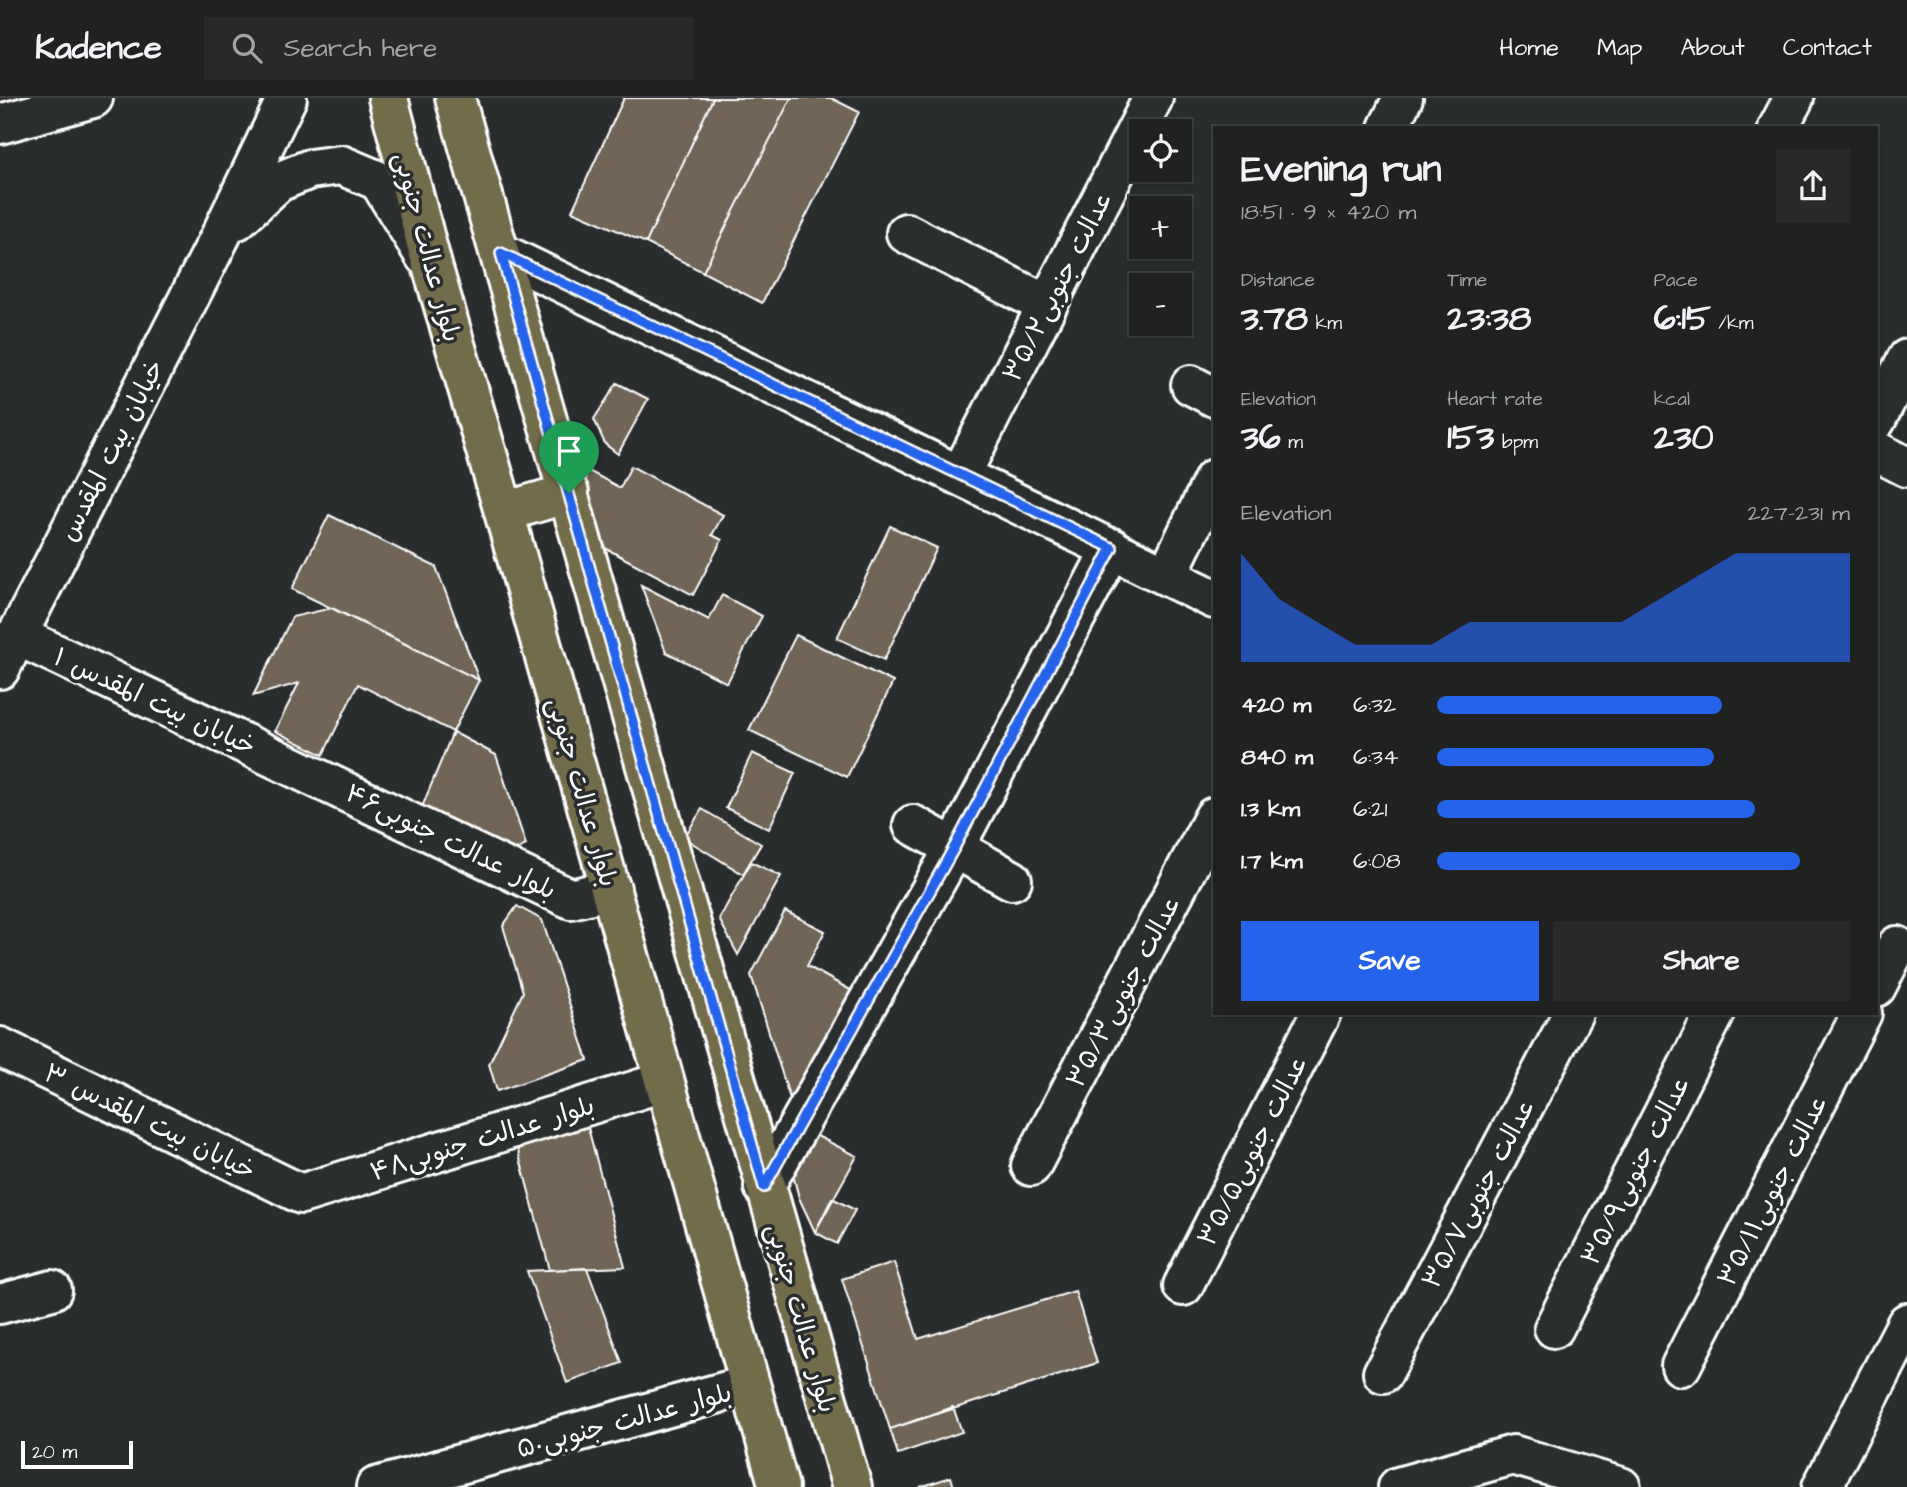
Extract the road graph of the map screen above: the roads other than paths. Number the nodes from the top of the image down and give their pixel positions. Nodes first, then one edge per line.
1 (93, 98) edge
2 (287, 98) edge
3 (388, 98) edge
4 (455, 98) edge
5 (1153, 98) edge
6 (1403, 98) edge
7 (1794, 98) edge
8 (0, 124) edge
9 (1389, 126) edge
10 (1779, 126) edge
11 (222, 233) junction
12 (906, 233) dead end
13 (501, 253) junction
14 (433, 269) junction
15 (1047, 305) junction
16 (1907, 359) edge
17 (1878, 416) edge
18 (1878, 452) edge
19 (1907, 467) edge
20 (961, 474) junction
21 (1213, 482) edge
22 (569, 493) junction
23 (504, 512) junction
24 (1112, 548) junction
25 (1167, 575) junction
26 (1213, 598) edge
27 (16, 635) junction
28 (0, 668) edge
29 (294, 766) joint
30 (1213, 819) edge
31 (913, 825) dead end
32 (955, 846) junction
33 (1012, 880) dead end
34 (611, 889) junction
35 (1893, 944) edge
36 (1878, 982) edge
37 (1320, 1015) edge
38 (1572, 1015) edge
39 (1714, 1015) edge
40 (1862, 1015) edge
41 (0, 1047) edge
42 (663, 1082) junction
43 (1031, 1166) dead end
44 (764, 1187) junction
45 (301, 1194) joint
46 (1183, 1286) dead end
47 (52, 1290) dead end
48 (0, 1304) edge
49 (1907, 1323) edge
50 (1554, 1328) dead end
51 (1681, 1366) dead end
52 (1383, 1373) dead end
53 (750, 1385) junction
54 (376, 1487) edge
55 (779, 1487) edge
56 (852, 1487) edge
57 (1398, 1487) edge
58 (1621, 1487) edge
59 (1822, 1487) edge

1 - 8 street
2 - 11 street, خیابان بیت المقدس
3 - 14 main road, بلوار عدالت جنوبی
4 - 13 main road, بلوار عدالت جنوبی
5 - 15 street, عدالت جنوبی۳۵/۲
6 - 9 street
7 - 10 street
11 - 14 street
11 - 27 street, خیابان بیت المقدس
12 - 15 street
13 - 20 street
13 - 22 main road, بلوار عدالت جنوبی
14 - 23 main road, بلوار عدالت جنوبی
15 - 20 street, عدالت جنوبی۳۵/۲
16 - 17 street
18 - 19 street
20 - 24 street
21 - 25 street
22 - 23 main road
22 - 44 main road, بلوار عدالت جنوبی
23 - 34 main road, بلوار عدالت جنوبی
24 - 25 street
24 - 32 street
25 - 26 street
27 - 28 street, خیابان بیت المقدس
27 - 29 street, خیابان بیت المقدس ۱
29 - 34 street, بلوار عدالت جنوبی۴۶
30 - 43 street, عدالت جنوبی۳۵/۳
31 - 32 street
32 - 33 street
32 - 44 street
34 - 42 main road, بلوار عدالت جنوبی
35 - 36 street
37 - 46 street, عدالت جنوبی۳۵/۵
38 - 52 street, عدالت جنوبی۳۵/۷
39 - 50 street, عدالت جنوبی۳۵/۹
40 - 51 street, عدالت جنوبی۳۵/۱۱
41 - 45 street, خیابان بیت المقدس ۳
42 - 45 street, بلوار عدالت جنوبی۴۸
42 - 53 main road, بلوار عدالت جنوبی
44 - 56 main road, بلوار عدالت جنوبی
47 - 48 street
49 - 59 street
53 - 54 street, بلوار عدالت جنوبی۵۰
53 - 55 main road, بلوار عدالت جنوبی
57 - 58 street

